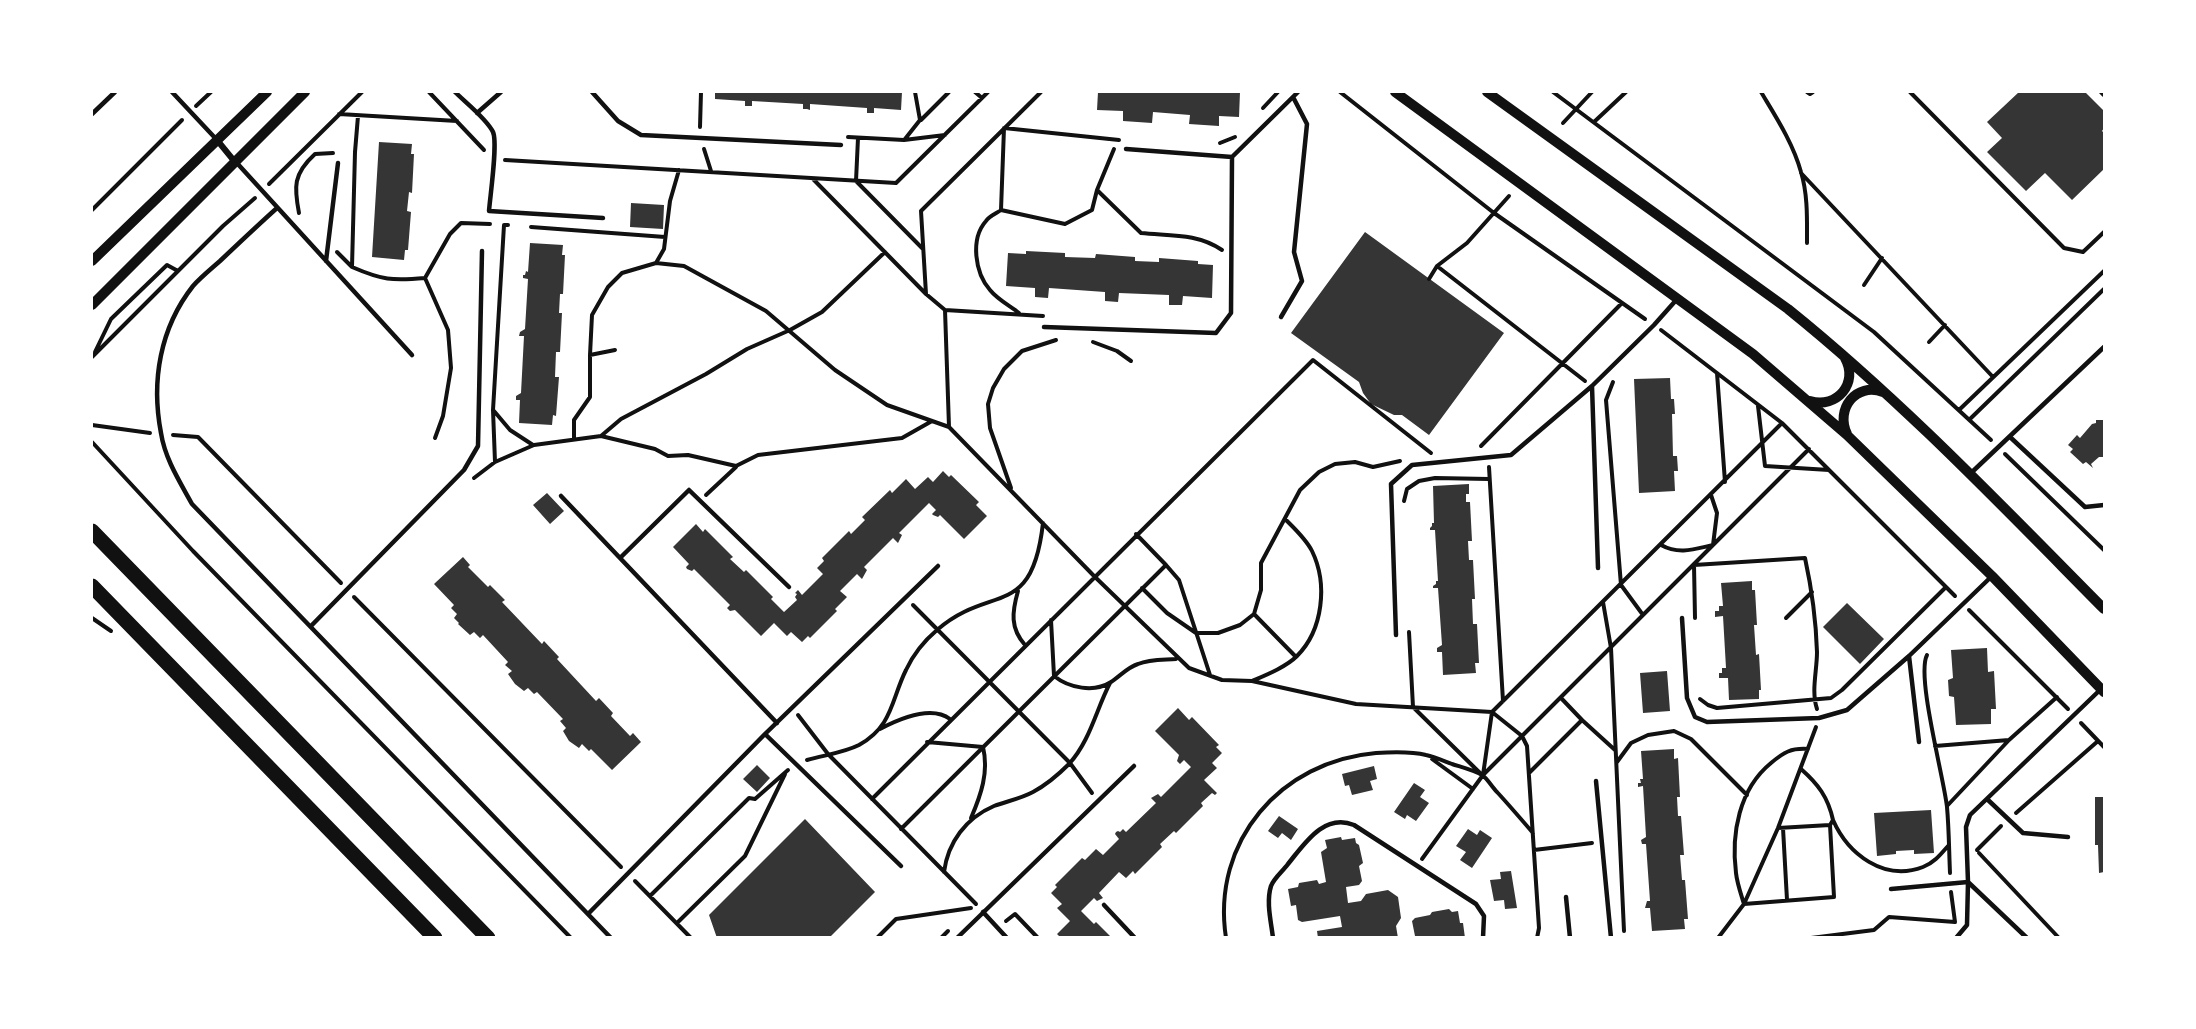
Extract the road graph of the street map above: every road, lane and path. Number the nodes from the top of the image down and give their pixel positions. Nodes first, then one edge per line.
1 (115, 92) edge
2 (172, 92) edge
3 (211, 92) edge
4 (267, 92) edge
5 (305, 92) edge
6 (362, 92) edge
7 (429, 92) edge
8 (455, 92) edge
9 (501, 92) edge
10 (592, 92) edge
11 (915, 92) edge
12 (950, 92) edge
13 (975, 92) edge
14 (988, 92) edge
15 (1041, 92) edge
16 (1278, 92) edge
17 (1298, 92) edge
18 (1340, 92) edge
19 (1395, 92) edge
20 (1487, 92) edge
21 (1553, 92) edge
22 (1592, 92) edge
23 (1626, 92) edge
24 (1761, 92) edge
25 (1807, 92) edge
26 (1813, 92) edge
27 (1910, 92) edge
28 (2101, 92) edge
29 (2104, 95) edge
30 (1293, 97) junction
31 (982, 98) junction
32 (1575, 108) junction
33 (192, 111) junction
34 (1258, 112) dead end
35 (477, 113) junction
36 (92, 114) edge
37 (339, 114) junction
38 (358, 116) junction
39 (920, 120) junction
40 (457, 121) junction
41 (1594, 122) junction
42 (1563, 123) dead end
43 (1004, 128) junction
44 (1241, 131) dead end
45 (858, 138) dead end
46 (217, 140) junction
47 (904, 140) dead end
48 (1118, 140) junction
49 (1130, 140) dead end
50 (1215, 143) dead end
51 (841, 145) dead end
52 (1126, 149) dead end
53 (355, 152) junction
54 (335, 153) dead end
55 (345, 153) dead end
56 (1233, 157) junction
57 (494, 160) junction
58 (235, 162) junction
59 (338, 163) dead end
60 (679, 170) junction
61 (1801, 173) junction
62 (812, 178) junction
63 (856, 181) junction
64 (1097, 190) junction
65 (262, 191) junction
66 (1509, 196) dead end
67 (277, 208) junction
68 (92, 210) edge
69 (1001, 210) junction
70 (299, 213) dead end
71 (1494, 213) junction
72 (603, 218) dead end
73 (504, 225) junction
74 (515, 226) dead end
75 (527, 227) dead end
76 (2104, 232) edge
77 (665, 237) junction
78 (1807, 243) dead end
79 (924, 249) junction
80 (482, 251) dead end
81 (1223, 251) dead end
82 (885, 252) junction
83 (1882, 258) junction
84 (92, 261) edge
85 (327, 261) junction
86 (656, 263) junction
87 (1437, 266) junction
88 (178, 271) junction
89 (2104, 271) edge
90 (425, 278) junction
91 (1430, 279) dead end
92 (1864, 285) dead end
93 (2104, 290) edge
94 (926, 294) junction
95 (1678, 298) junction
96 (1622, 304) junction
97 (92, 305) edge
98 (945, 310) junction
99 (1021, 314) junction
100 (1044, 316) dead end
101 (1281, 317) dead end
102 (1654, 325) junction
103 (1945, 325) junction
104 (1044, 327) dead end
105 (790, 330) junction
106 (1665, 333) junction
107 (1066, 339) dead end
108 (1657, 339) dead end
109 (1086, 340) dead end
110 (1929, 342) dead end
111 (2104, 347) edge
112 (615, 350) dead end
113 (590, 354) junction
114 (1842, 354) junction
115 (412, 355) dead end
116 (93, 356) edge
117 (1131, 361) dead end
118 (1564, 363) junction
119 (1717, 372) junction
120 (1616, 374) dead end
121 (1994, 377) junction
122 (1592, 386) junction
123 (1885, 393) junction
124 (1804, 398) junction
125 (1606, 399) junction
126 (1758, 404) junction
127 (493, 410) junction
128 (1959, 410) junction
129 (1970, 419) junction
130 (932, 421) junction
131 (1782, 423) junction
132 (92, 425) edge
133 (949, 427) junction
134 (161, 435) junction
135 (1847, 435) junction
136 (601, 436) junction
137 (2010, 437) junction
138 (435, 438) dead end
139 (574, 438) junction
140 (92, 442) edge
141 (1762, 443) junction
142 (534, 445) junction
143 (1473, 447) dead end
144 (1999, 448) junction
145 (1809, 449) junction
146 (1442, 452) dead end
147 (1431, 453) junction
148 (1420, 456) dead end
149 (1488, 457) junction
150 (1408, 459) dead end
151 (495, 462) junction
152 (736, 466) junction
153 (1791, 468) junction
154 (1830, 470) junction
155 (1970, 474) junction
156 (473, 478) dead end
157 (1489, 479) junction
158 (1725, 482) junction
159 (1012, 492) junction
160 (1711, 495) junction
161 (561, 496) dead end
162 (700, 500) junction
163 (2104, 505) edge
164 (1403, 506) dead end
165 (1285, 519) junction
166 (1043, 524) junction
167 (92, 531) edge
168 (1136, 534) junction
169 (1661, 544) junction
170 (1713, 545) junction
171 (2104, 550) edge
172 (620, 558) junction
173 (1166, 565) junction
174 (1694, 565) junction
175 (938, 566) dead end
176 (1598, 568) dead end
177 (1094, 576) junction
178 (1992, 576) junction
179 (1621, 585) junction
180 (92, 586) edge
181 (789, 587) dead end
182 (1946, 587) junction
183 (1142, 588) junction
184 (348, 590) junction
185 (1018, 590) junction
186 (1812, 591) junction
187 (906, 597) junction
188 (1604, 602) junction
189 (1963, 604) junction
190 (1124, 606) junction
191 (2104, 609) edge
192 (1254, 614) junction
193 (1643, 615) junction
194 (92, 618) edge
195 (1682, 618) dead end
196 (1786, 618) dead end
197 (1051, 619) junction
198 (97, 622) dead end
199 (1409, 623) dead end
200 (311, 626) junction
201 (1695, 629) dead end
202 (937, 630) junction
203 (1196, 633) junction
204 (1396, 635) dead end
205 (1025, 645) junction
206 (1611, 648) junction
207 (1930, 650) dead end
208 (1909, 656) junction
209 (1296, 657) junction
210 (1176, 658) junction
211 (1054, 676) junction
212 (1210, 676) junction
213 (988, 681) junction
214 (1252, 681) junction
215 (1110, 683) junction
216 (2103, 690) edge
217 (1698, 691) dead end
218 (2056, 697) junction
219 (1561, 698) junction
220 (1503, 700) junction
221 (1814, 700) junction
222 (1413, 707) junction
223 (792, 708) junction
224 (1018, 711) junction
225 (1492, 712) junction
226 (2074, 716) junction
227 (1819, 718) junction
228 (950, 719) junction
229 (1582, 720) junction
230 (777, 723) junction
231 (880, 730) junction
232 (765, 734) junction
233 (1522, 736) junction
234 (2009, 740) junction
235 (2098, 741) junction
236 (927, 742) junction
237 (1919, 742) dead end
238 (1935, 746) junction
239 (983, 747) junction
240 (2104, 747) edge
241 (1808, 749) junction
242 (1616, 751) junction
243 (828, 754) junction
244 (1426, 755) junction
245 (1617, 762) junction
246 (796, 763) junction
247 (1070, 763) junction
248 (1134, 766) dead end
249 (1801, 769) junction
250 (787, 771) junction
251 (1529, 773) junction
252 (1482, 775) junction
253 (1596, 781) dead end
254 (1473, 789) junction
255 (1747, 795) junction
256 (872, 799) junction
257 (1987, 799) junction
258 (1098, 800) junction
259 (1947, 808) junction
260 (971, 819) junction
261 (1833, 820) junction
262 (2007, 820) junction
263 (1830, 825) junction
264 (1966, 827) junction
265 (1780, 828) junction
266 (901, 829) junction
267 (1533, 833) junction
268 (2068, 837) dead end
269 (1620, 841) junction
270 (1602, 842) junction
271 (1949, 846) junction
272 (1534, 850) junction
273 (1976, 851) junction
274 (901, 866) dead end
275 (1416, 866) junction
276 (944, 873) junction
277 (627, 874) junction
278 (1968, 882) junction
279 (1951, 885) junction
280 (1891, 889) dead end
281 (651, 896) junction
282 (1566, 897) dead end
283 (1787, 900) junction
284 (975, 903) junction
285 (1744, 904) junction
286 (1104, 905) dead end
287 (983, 912) junction
288 (588, 914) junction
289 (677, 923) junction
290 (435, 938) edge
291 (488, 938) edge
292 (571, 938) edge
293 (611, 938) edge
294 (691, 938) edge
295 (877, 938) edge
296 (957, 938) edge
297 (1007, 938) edge
298 (1135, 938) edge
299 (1226, 938) edge
300 (1273, 938) edge
301 (1483, 938) edge
302 (1537, 938) edge
303 (1570, 938) edge
304 (1611, 938) edge
305 (1624, 938) edge
306 (1718, 938) edge
307 (1811, 938) edge
308 (1956, 938) edge
309 (2027, 938) edge
310 (2059, 938) edge

1 - 36 lane
2 - 33 lane
3 - 33 path
4 - 46 street
5 - 58 street
6 - 37 path
7 - 40 path
8 - 35 lane
9 - 35 lane
10 - 51 lane
11 - 39 path
12 - 39 path
13 - 31 path
14 - 31 path
15 - 43 path
16 - 34 path
17 - 30 lane
18 - 71 path
19 - 95 street
20 - 114 street
21 - 32 path
22 - 32 path
23 - 41 path
24 - 61 path
25 - 26 path
27 - 76 path
28 - 29 lane
30 - 56 lane
30 - 101 lane
31 - 63 path
32 - 41 path
32 - 42 path
33 - 46 lane
33 - 68 path
35 - 57 lane
37 - 38 path
37 - 65 path
38 - 40 path
38 - 53 path
39 - 47 path
40 - 57 path
41 - 128 path
43 - 48 path
43 - 69 path
43 - 79 path
44 - 50 path
45 - 63 path
46 - 58 street
46 - 84 street
48 - 49 path
48 - 64 path
52 - 56 lane
53 - 55 path
53 - 90 path
54 - 70 path
56 - 104 lane
57 - 60 path
57 - 72 lane
58 - 65 lane
58 - 97 street
59 - 85 lane
60 - 62 path
60 - 77 path
61 - 78 path
61 - 83 path
62 - 63 path
62 - 82 path
63 - 79 path
64 - 69 path
64 - 81 path
65 - 67 lane
65 - 88 path
66 - 71 path
67 - 85 lane
67 - 134 lane
69 - 99 path
71 - 87 path
71 - 96 path
73 - 74 path
73 - 90 path
73 - 127 path
75 - 77 path
77 - 86 path
79 - 94 path
80 - 184 lane
82 - 94 path
82 - 105 path
83 - 92 path
83 - 103 path
85 - 115 lane
86 - 105 path
86 - 113 path
87 - 91 path
87 - 118 path
88 - 116 path
88 - 116 path
89 - 121 path
90 - 138 path
93 - 129 path
94 - 98 path
95 - 102 lane
95 - 124 street
96 - 102 path
96 - 118 path
98 - 99 path
98 - 133 path
99 - 100 path
102 - 106 path
102 - 122 lane
103 - 110 path
103 - 121 path
105 - 130 path
105 - 136 path
106 - 108 path
106 - 119 path
107 - 159 path
109 - 117 path
111 - 137 lane
112 - 113 path
113 - 139 path
114 - 123 street
114 - 124 street
118 - 122 path
118 - 143 path
119 - 126 path
119 - 158 path
120 - 125 path
121 - 128 path
122 - 125 path
122 - 149 lane
122 - 176 lane
123 - 135 street
123 - 155 street
124 - 135 street
125 - 179 path
126 - 131 path
126 - 141 path
127 - 142 path
127 - 151 path
128 - 129 path
129 - 144 path
130 - 133 path
130 - 152 path
131 - 141 path
131 - 145 path
132 - 134 path
133 - 159 path
134 - 184 path
134 - 200 lane
135 - 178 street
136 - 139 path
136 - 152 path
137 - 144 lane
137 - 163 lane
139 - 142 path
140 - 292 path
141 - 153 path
141 - 158 path
142 - 151 path
144 - 155 lane
144 - 171 path
145 - 153 path
145 - 154 path
146 - 147 path
147 - 148 path
147 - 168 path
149 - 157 path
149 - 204 lane
150 - 165 path
151 - 156 path
152 - 162 path
153 - 154 path
153 - 170 path
154 - 182 path
155 - 191 street
157 - 164 path
157 - 220 path
158 - 160 path
159 - 166 path
160 - 169 path
160 - 170 path
161 - 172 lane
162 - 172 lane
162 - 181 lane
165 - 192 path
165 - 209 path
166 - 177 path
166 - 185 path
167 - 291 main road
168 - 173 path
168 - 177 path
169 - 170 path
169 - 179 path
170 - 174 path
172 - 230 lane
173 - 183 path
173 - 203 path
174 - 186 path
174 - 193 path
174 - 201 path
175 - 187 lane
177 - 190 path
177 - 197 path
178 - 189 lane
178 - 216 street
179 - 188 path
179 - 193 path
180 - 290 main road
182 - 189 path
182 - 221 path
183 - 190 path
183 - 203 path
184 - 200 lane
184 - 277 path
185 - 202 path
185 - 205 path
186 - 196 path
186 - 221 path
187 - 202 path
187 - 223 lane
188 - 206 path
188 - 220 path
189 - 208 lane
189 - 218 path
190 - 210 path
190 - 211 path
192 - 203 path
192 - 209 path
193 - 206 path
194 - 198 path
195 - 227 lane
197 - 205 path
197 - 211 path
199 - 222 path
200 - 288 lane
202 - 213 path
202 - 231 path
203 - 212 path
205 - 213 path
206 - 219 path
206 - 242 path
207 - 238 path
208 - 227 lane
208 - 237 lane
209 - 214 path
210 - 212 path
210 - 215 path
211 - 215 path
211 - 224 path
212 - 214 path
213 - 224 path
213 - 228 path
214 - 222 path
215 - 247 path
216 - 226 lane
217 - 221 path
218 - 226 path
218 - 234 path
219 - 229 path
219 - 233 path
220 - 225 path
221 - 227 path
222 - 225 path
222 - 252 path
223 - 230 lane
223 - 243 path
224 - 239 path
224 - 247 path
225 - 233 path
225 - 252 path
226 - 235 path
226 - 257 lane
227 - 241 path
228 - 231 path
228 - 236 path
229 - 242 path
229 - 251 path
230 - 232 lane
231 - 243 path
232 - 246 lane
232 - 277 lane
233 - 251 path
233 - 252 path
234 - 238 path
234 - 259 path
235 - 240 path
235 - 262 path
236 - 239 path
236 - 256 path
238 - 259 path
239 - 260 path
239 - 266 path
241 - 249 path
241 - 255 path
242 - 245 path
243 - 246 path
243 - 256 path
244 - 252 path
244 - 254 path
244 - 299 path
245 - 255 path
245 - 269 path
246 - 250 path
246 - 274 lane
247 - 258 path
247 - 260 path
248 - 258 lane
249 - 261 path
249 - 265 path
250 - 281 path
250 - 289 path
251 - 267 path
252 - 254 path
252 - 267 path
253 - 270 lane
254 - 275 path
255 - 285 path
256 - 266 path
257 - 262 lane
257 - 264 lane
258 - 287 lane
259 - 264 path
259 - 271 path
260 - 276 path
261 - 263 path
261 - 271 path
262 - 268 lane
262 - 273 path
263 - 265 path
263 - 283 path
264 - 273 path
264 - 278 lane
265 - 283 path
265 - 285 path
266 - 276 path
267 - 272 path
269 - 270 path
269 - 305 path
270 - 272 path
270 - 304 lane
271 - 279 path
272 - 302 path
273 - 310 path
275 - 300 lane
275 - 301 lane
276 - 284 path
277 - 281 path
277 - 288 lane
278 - 279 lane
278 - 308 lane
278 - 309 lane
279 - 280 lane
279 - 307 path
281 - 289 path
282 - 303 lane
283 - 285 path
284 - 287 path
284 - 295 path
285 - 306 path
286 - 298 lane
287 - 296 lane
287 - 297 lane
288 - 293 lane
289 - 294 path

